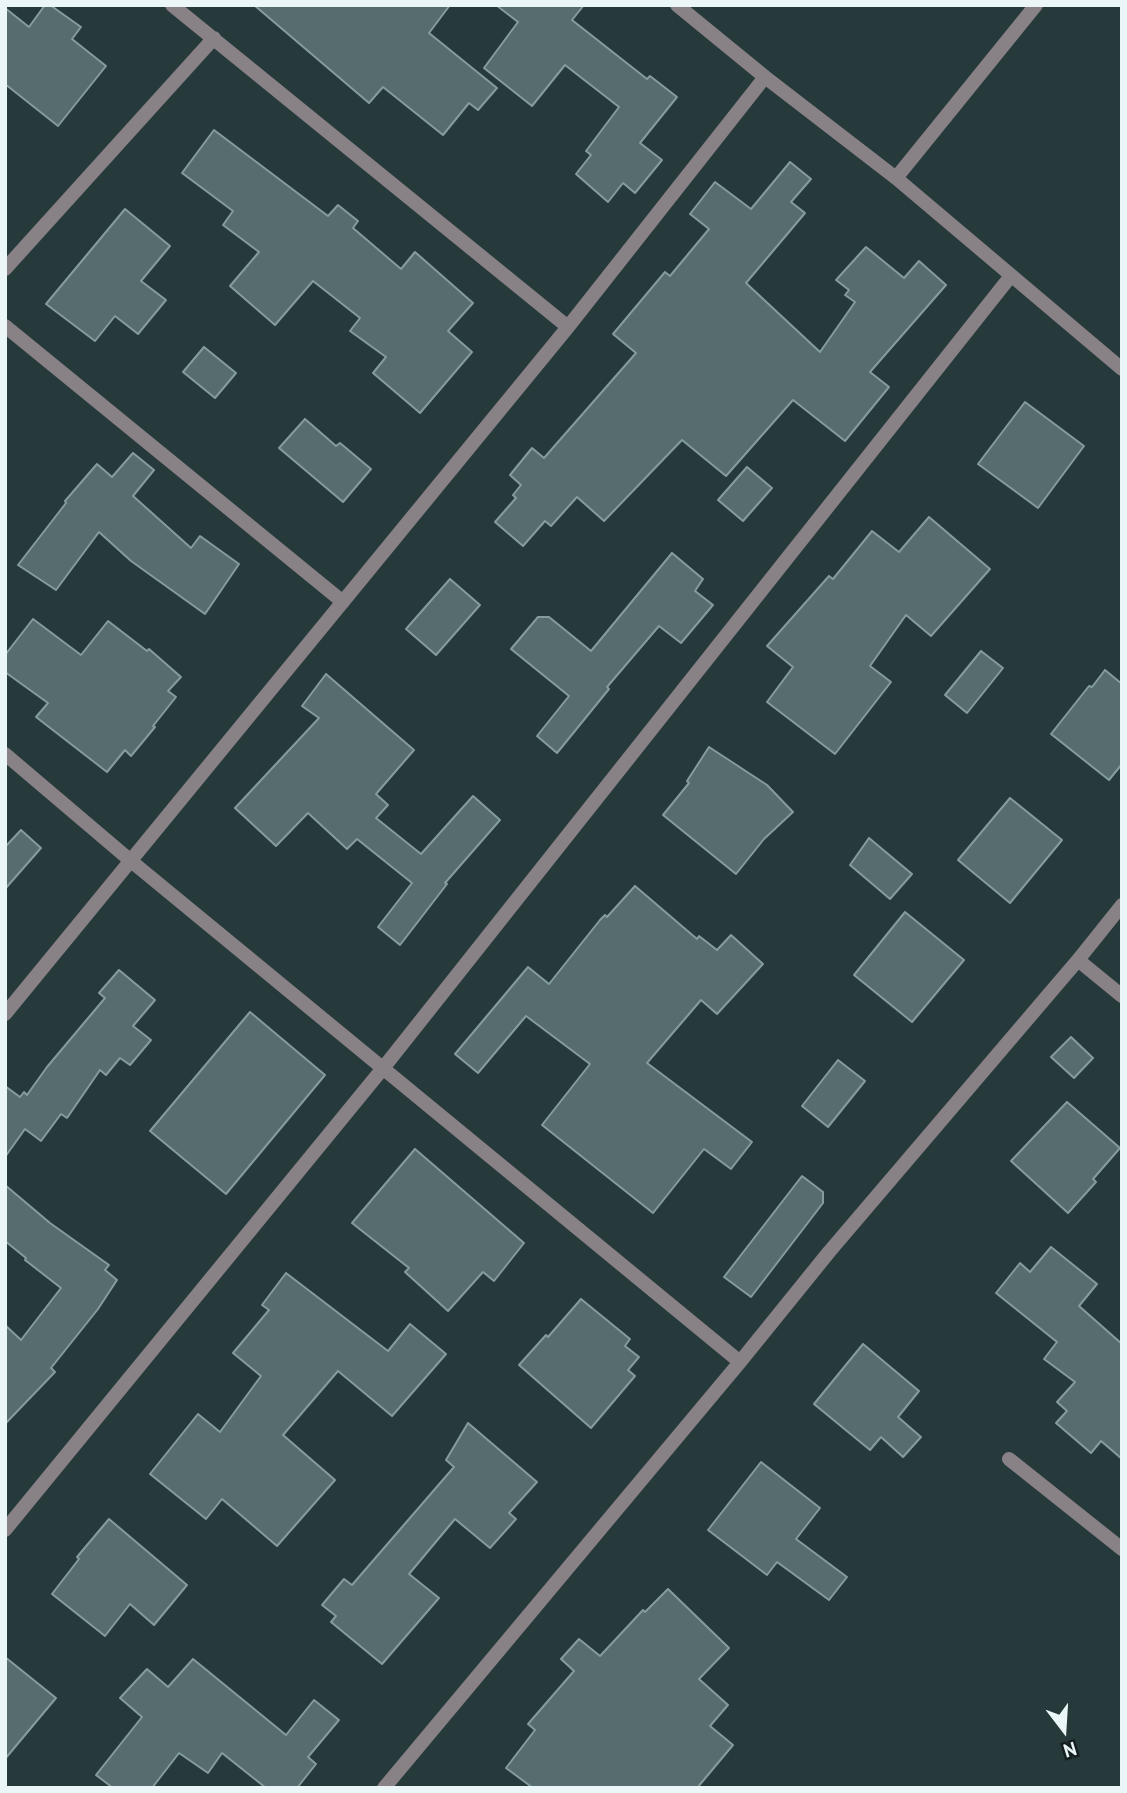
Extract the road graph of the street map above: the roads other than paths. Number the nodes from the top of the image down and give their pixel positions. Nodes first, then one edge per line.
1 (172, 5) edge
2 (677, 5) edge
3 (1035, 5) edge
4 (214, 38) junction
5 (765, 77) junction
6 (896, 178) junction
7 (5, 269) edge
8 (1010, 277) junction
9 (5, 326) edge
10 (568, 327) junction
11 (1122, 369) edge
12 (343, 602) junction
13 (5, 754) edge
14 (131, 860) junction
15 (1122, 905) edge
16 (1078, 960) junction
17 (1122, 996) edge
18 (5, 1014) edge
19 (384, 1067) junction
20 (740, 1362) junction
21 (1009, 1459) dead end
22 (5, 1530) edge
23 (1122, 1549) edge
24 (384, 1788) edge

1 - 4 street
2 - 5 street
3 - 6 street
4 - 7 street
4 - 10 street
5 - 6 street
5 - 10 street
6 - 8 street
8 - 11 street
8 - 19 street
9 - 12 street
10 - 12 street
12 - 14 street
13 - 14 street
14 - 18 street
14 - 19 street
15 - 16 street
16 - 17 street
16 - 20 street
19 - 20 street
19 - 22 street
20 - 24 street
21 - 23 street

